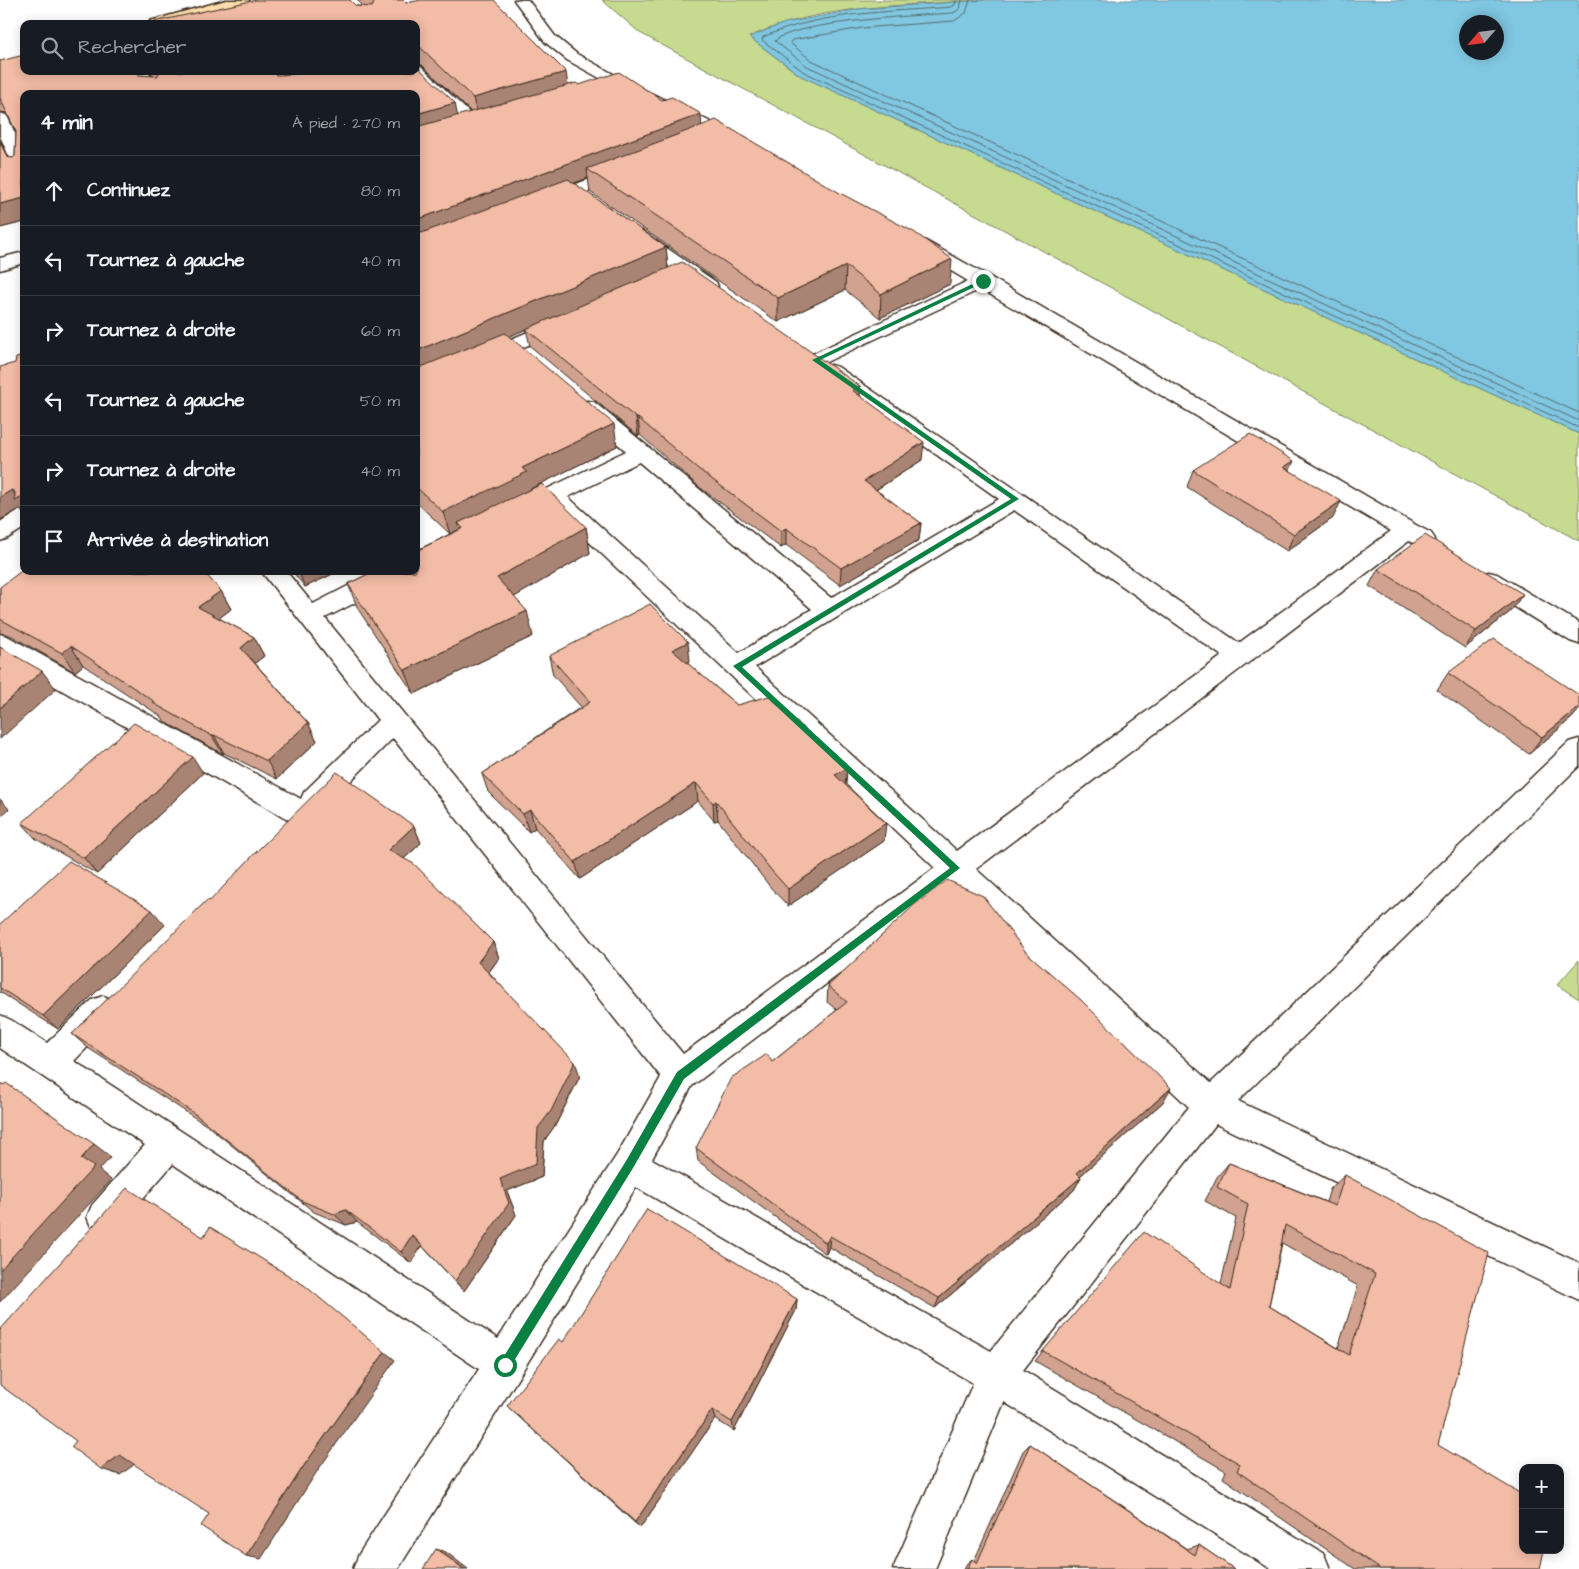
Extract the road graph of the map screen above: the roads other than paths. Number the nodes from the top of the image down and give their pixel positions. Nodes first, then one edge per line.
1 (242, 0) edge
2 (521, 0) edge
3 (206, 10) junction
4 (170, 20) edge
5 (216, 20) edge
6 (420, 73) edge
7 (143, 75) edge
8 (154, 90) edge
9 (0, 118) edge
10 (493, 121) edge
11 (474, 126) junction
12 (458, 131) edge
13 (724, 133) junction
14 (698, 143) edge
15 (759, 153) edge
16 (20, 157) edge
17 (636, 167) edge
18 (527, 209) edge
19 (622, 225) edge
20 (905, 237) edge
21 (20, 260) edge
22 (0, 264) edge
23 (983, 281) junction
24 (727, 298) edge
25 (577, 317) edge
26 (420, 385) edge
27 (573, 395) edge
28 (641, 452) junction
29 (552, 495) junction
30 (1015, 499) junction
31 (518, 512) edge
32 (20, 520) edge
33 (1408, 530) junction
34 (0, 533) edge
35 (1441, 550) edge
36 (1473, 570) edge
37 (276, 575) edge
38 (390, 575) edge
39 (830, 611) junction
40 (309, 616) junction
41 (1579, 635) edge
42 (0, 643) edge
43 (1240, 656) junction
44 (737, 666) junction
45 (394, 720) junction
46 (1579, 749) edge
47 (301, 813) junction
48 (280, 834) edge
49 (956, 868) junction
50 (119, 994) edge
51 (0, 1030) edge
52 (49, 1063) junction
53 (680, 1076) junction
54 (1211, 1105) junction
55 (170, 1143) junction
56 (630, 1165) junction
57 (85, 1238) edge
58 (1579, 1282) edge
59 (505, 1365) junction
60 (996, 1375) junction
61 (374, 1569) edge
62 (914, 1569) edge
63 (1310, 1569) edge

1 - 3 main road
2 - 13 street
3 - 4 main road
3 - 5 street
6 - 11 street
7 - 8 street
9 - 16 street
10 - 11 street
11 - 12 street
13 - 14 street
13 - 15 street
17 - 18 street
19 - 24 street
20 - 23 street
21 - 22 street
23 - 30 street
23 - 33 street
25 - 26 street
27 - 28 street
28 - 29 street
28 - 39 street
29 - 31 street
29 - 44 street
30 - 39 street
30 - 43 street
32 - 34 street
33 - 35 street
33 - 43 street
36 - 41 street
37 - 40 street
38 - 40 street
39 - 44 street
40 - 45 street
42 - 47 street
43 - 49 street
44 - 49 street
45 - 47 street
45 - 53 street
46 - 54 street
47 - 48 street
49 - 53 street
49 - 54 street
50 - 52 street
51 - 52 street
52 - 55 street
53 - 56 street
54 - 58 street
54 - 60 street
55 - 57 street
55 - 59 street
56 - 59 street
56 - 60 street
59 - 61 street
60 - 62 street
60 - 63 street

